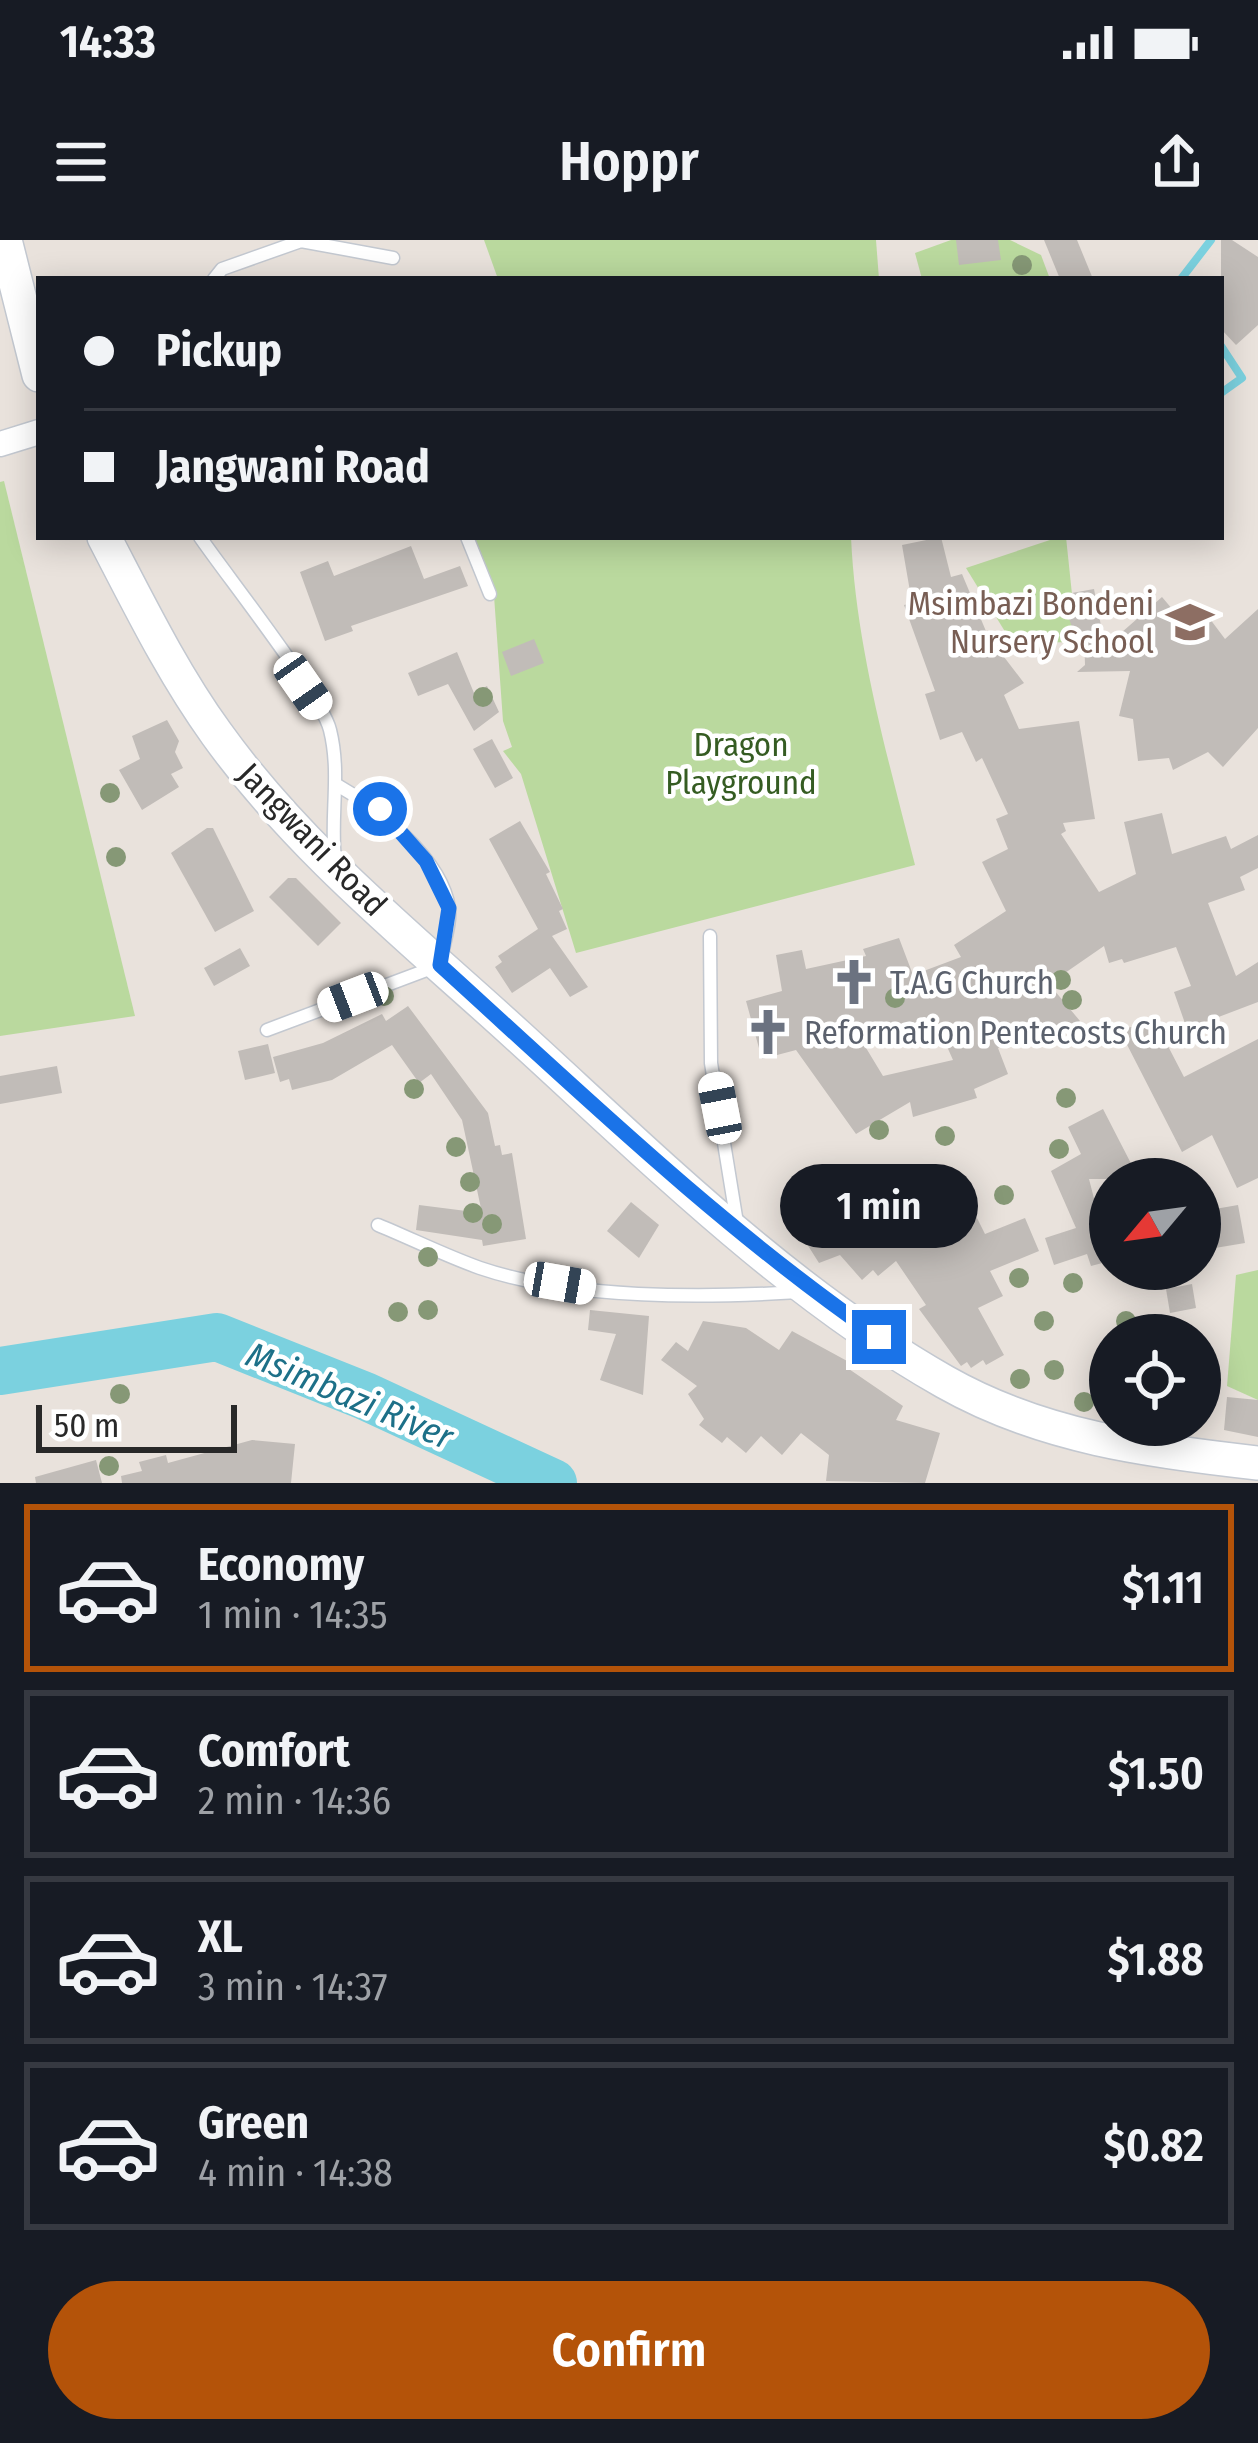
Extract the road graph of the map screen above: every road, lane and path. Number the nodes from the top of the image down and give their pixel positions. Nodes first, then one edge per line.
1 (5, 240) edge
2 (393, 258) dead end
3 (216, 276) edge
4 (36, 363) edge
5 (36, 433) edge
6 (0, 444) edge
7 (106, 540) edge
8 (202, 540) edge
9 (468, 540) edge
10 (490, 594) dead end
11 (337, 784) junction
12 (336, 871) junction
13 (710, 936) dead end
14 (440, 965) junction
15 (267, 1030) dead end
16 (379, 1225) dead end
17 (738, 1230) junction
18 (812, 1292) junction
19 (1258, 1463) edge

1 - 4 street
2 - 3 lane
5 - 6 street
7 - 12 street, Jangwani Road
8 - 11 lane
9 - 10 lane
11 - 12 lane
11 - 14 lane
12 - 14 street, Jangwani Road
13 - 17 lane
14 - 15 lane
14 - 17 street, Jangwani Road
16 - 18 lane
17 - 18 street, Jangwani Road
18 - 19 street, Jangwani Road

